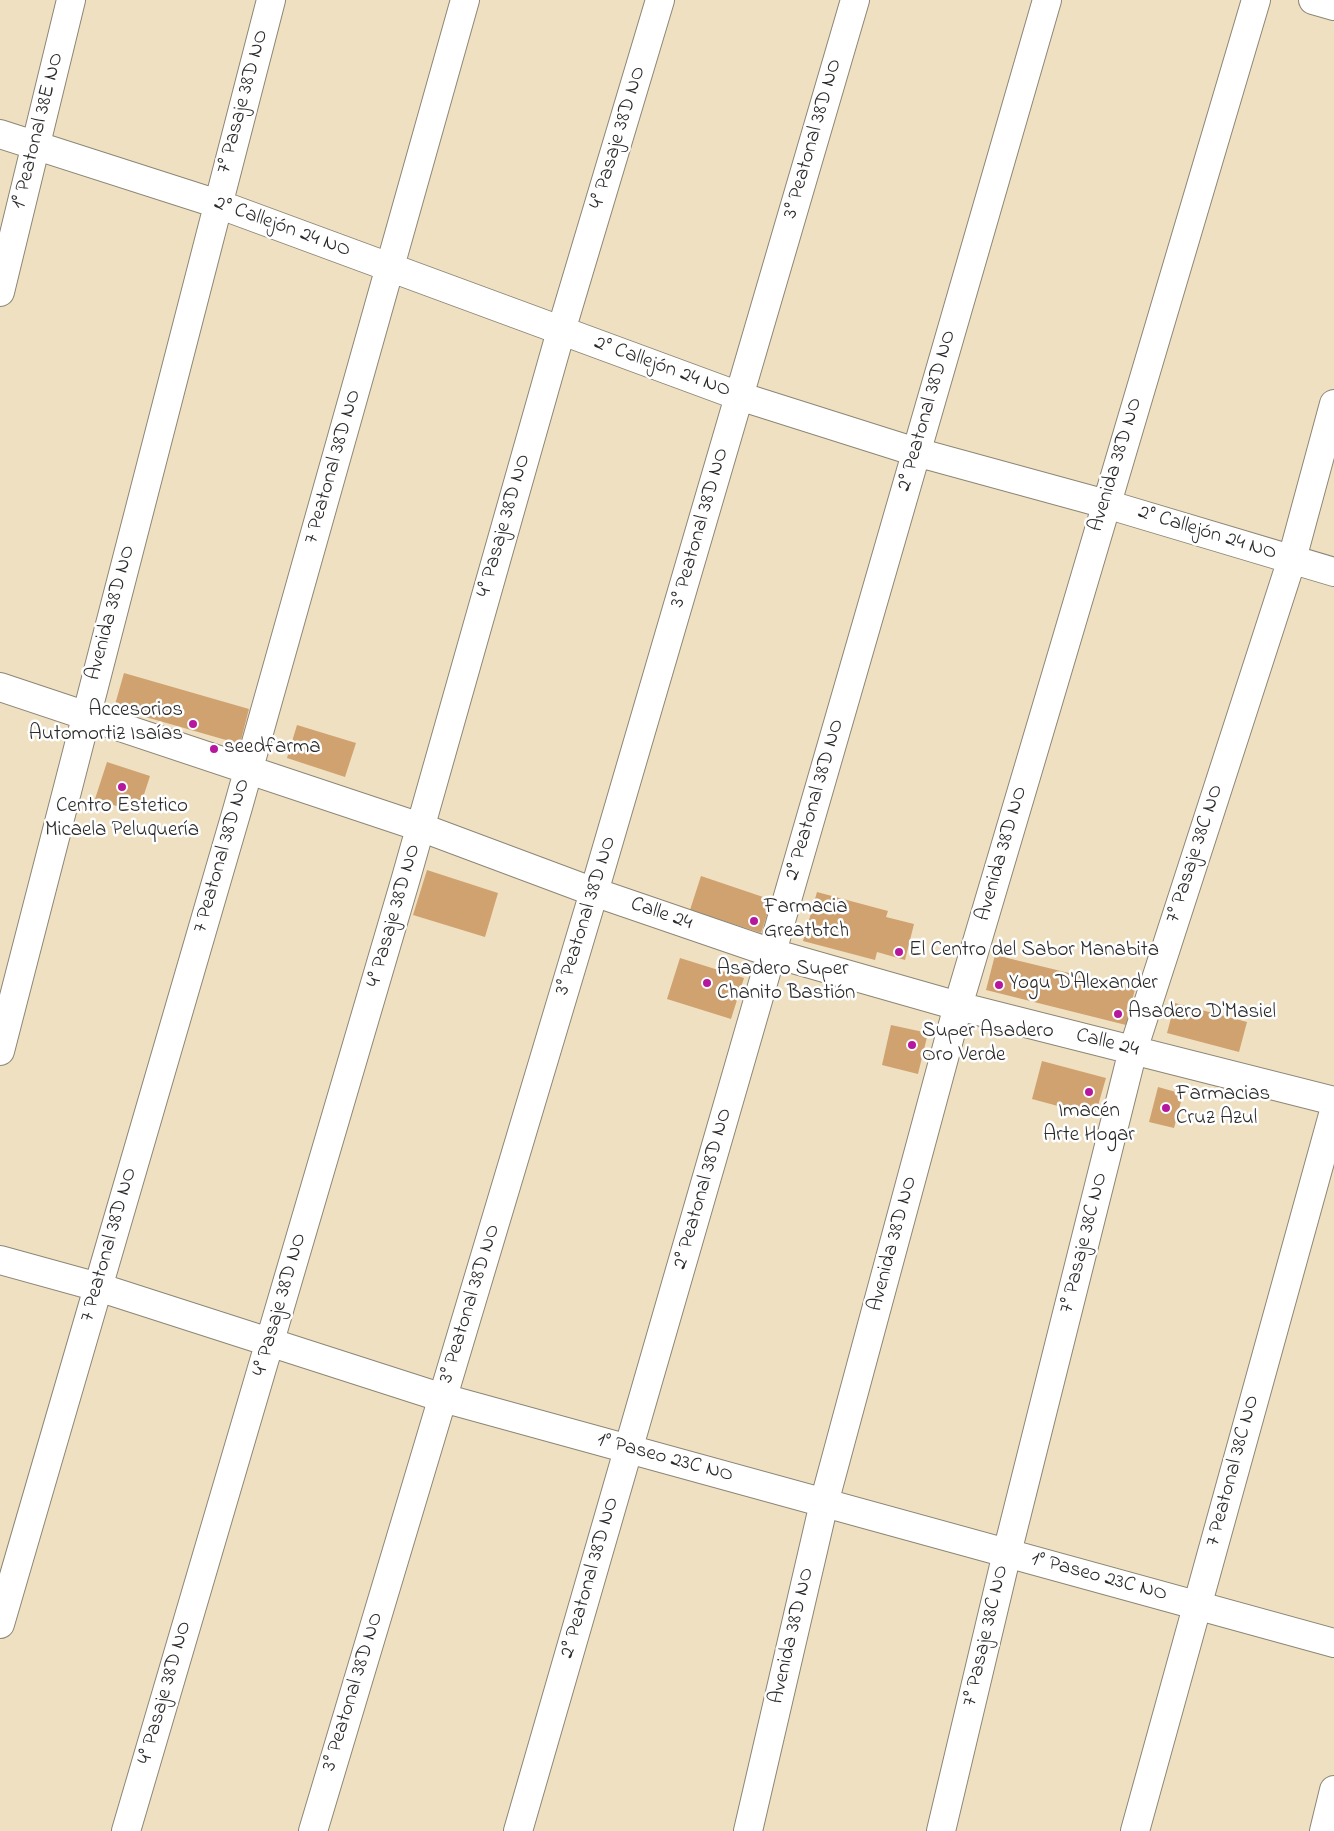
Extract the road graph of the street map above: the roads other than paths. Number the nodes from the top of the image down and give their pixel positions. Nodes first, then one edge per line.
1 (71, 0) edge
2 (271, 0) edge
3 (465, 0) edge
4 (660, 0) edge
5 (855, 0) edge
6 (1047, 0) edge
7 (1256, 0) edge
8 (1312, 0) edge
9 (1334, 6) edge
10 (0, 134) edge
11 (36, 145) junction
12 (218, 204) junction
13 (389, 267) junction
14 (0, 292) edge
15 (561, 331) junction
16 (739, 396) junction
17 (1334, 404) edge
18 (916, 452) junction
19 (1106, 504) junction
20 (1292, 560) junction
21 (1334, 572) edge
22 (0, 687) edge
23 (85, 714) junction
24 (249, 769) junction
25 (420, 828) junction
26 (594, 892) junction
27 (772, 953) junction
28 (958, 1006) junction
29 (1133, 1050) junction
30 (0, 1051) edge
31 (1334, 1101) edge
32 (1334, 1111) edge
33 (0, 1260) edge
34 (98, 1287) junction
35 (270, 1342) junction
36 (443, 1398) junction
37 (628, 1449) junction
38 (824, 1503) junction
39 (1007, 1553) junction
40 (1197, 1605) junction
41 (0, 1624) edge
42 (1334, 1643) edge
43 (1334, 1790) edge
44 (126, 1831) edge
45 (313, 1831) edge
46 (518, 1831) edge
47 (748, 1831) edge
48 (941, 1831) edge
49 (1134, 1831) edge
50 (1324, 1831) edge

1 - 11 street, 1° Peatonal 38E NO
2 - 12 street, 7° Pasaje 38D NO
3 - 13 street, 7 Peatonal 38D NO
4 - 15 street, 4° Pasaje 38D NO
5 - 16 street, 3° Peatonal 38D NO
6 - 18 street, 2° Peatonal 38D NO
7 - 19 street, Avenida 38D NO
8 - 9 street
10 - 11 street, 2° Callejón 24 NO
11 - 12 street, 2° Callejón 24 NO
11 - 14 street, 1° Peatonal 38E NO
12 - 13 street, 2° Callejón 24 NO
12 - 23 street, Avenida 38D NO
13 - 15 street, 2° Callejón 24 NO
13 - 24 street, 7 Peatonal 38D NO
15 - 16 street, 2° Callejón 24 NO
15 - 25 street, 4° Pasaje 38D NO
16 - 18 street, 2° Callejón 24 NO
16 - 26 street, 3° Peatonal 38D NO
17 - 20 street, 7° Pasaje 38C NO
18 - 19 street, 2° Callejón 24 NO
18 - 27 street, 2° Peatonal 38D NO
19 - 20 street, 2° Callejón 24 NO
19 - 28 street, Avenida 38D NO
20 - 21 street, 2° Callejón 24 NO
20 - 29 street, 7° Pasaje 38C NO
22 - 23 street, Calle 24
23 - 24 street, Calle 24
23 - 30 street, Avenida 38D NO
24 - 25 street, Calle 24
24 - 34 street, 7 Peatonal 38D NO
25 - 26 street, Calle 24
25 - 35 street, 4° Pasaje 38D NO
26 - 27 street, Calle 24
26 - 36 street, 3° Peatonal 38D NO
27 - 28 street, Calle 24
27 - 37 street, 2° Peatonal 38D NO
28 - 29 street, Calle 24
28 - 38 street, Avenida 38D NO
29 - 31 street, Calle 24
29 - 39 street, 7° Pasaje 38C NO
32 - 40 street, 7 Peatonal 38C NO
33 - 34 street, 1° Paseo 23C NO
34 - 35 street, 1° Paseo 23C NO
34 - 41 street, 7 Peatonal 38D NO
35 - 36 street, 1° Paseo 23C NO
35 - 44 street, 4° Pasaje 38D NO
36 - 37 street, 1° Paseo 23C NO
36 - 45 street, 3° Peatonal 38D NO
37 - 38 street, 1° Paseo 23C NO
37 - 46 street, 2° Peatonal 38D NO
38 - 39 street, 1° Paseo 23C NO
38 - 47 street, Avenida 38D NO
39 - 40 street, 1° Paseo 23C NO
39 - 48 street, 7° Pasaje 38C NO
40 - 42 street, 1° Paseo 23C NO
40 - 49 street, 7 Peatonal 38C NO
43 - 50 street

